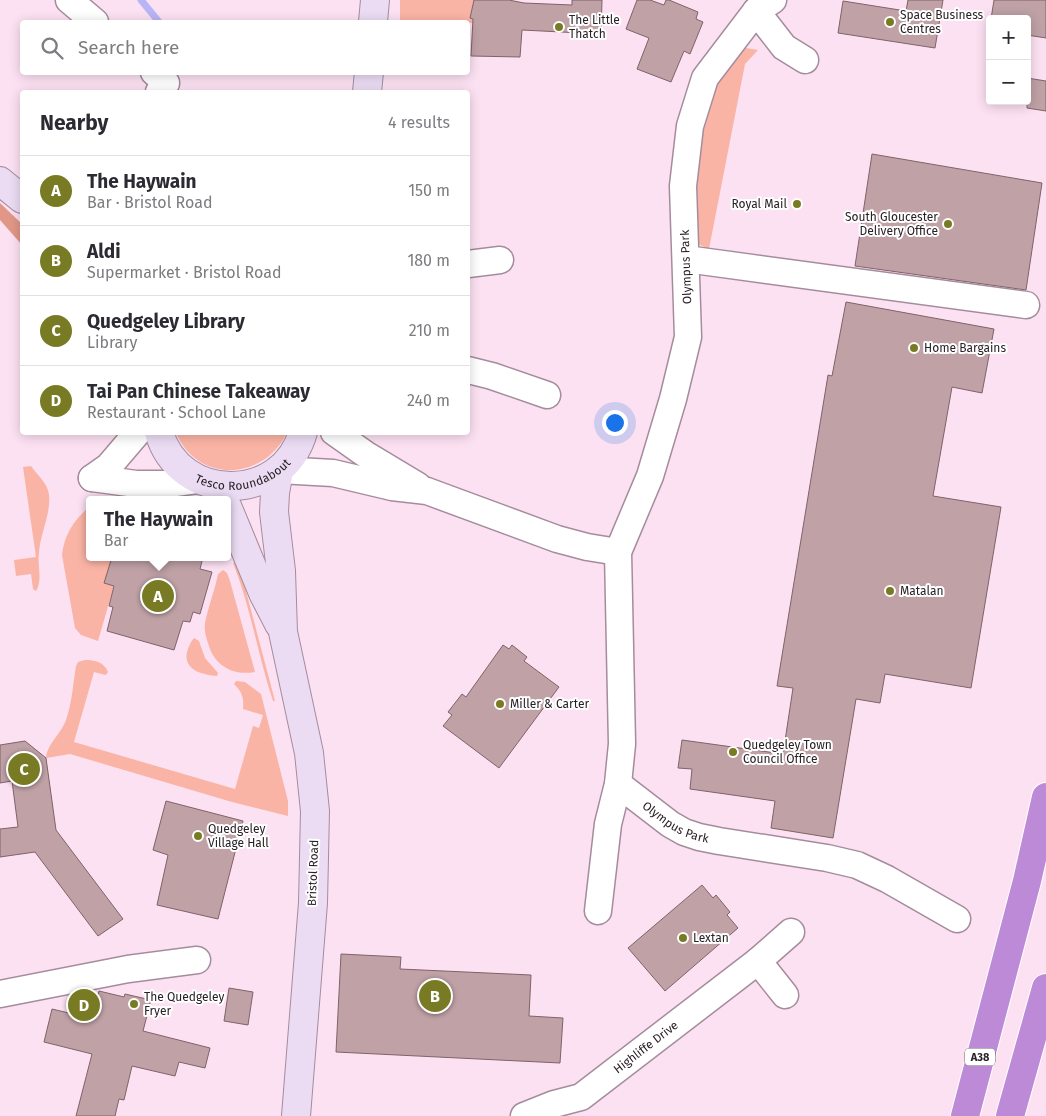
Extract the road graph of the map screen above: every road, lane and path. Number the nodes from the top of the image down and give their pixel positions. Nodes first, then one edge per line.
1 (69, 0) edge
2 (375, 0) edge
3 (765, 6) edge
4 (93, 20) edge
5 (373, 20) edge
6 (805, 60) dead end
7 (157, 75) edge
8 (369, 75) edge
9 (161, 90) edge
10 (367, 90) edge
11 (0, 181) edge
12 (20, 197) edge
13 (686, 259) junction
14 (500, 260) dead end
15 (470, 264) edge
16 (1026, 305) dead end
17 (470, 370) edge
18 (547, 395) dead end
19 (135, 435) edge
20 (160, 435) edge
21 (302, 435) edge
22 (338, 435) edge
23 (279, 470) junction
24 (427, 492) junction
25 (216, 493) edge
26 (231, 525) edge
27 (618, 552) junction
28 (283, 632) junction
29 (618, 784) junction
30 (1046, 797) edge
31 (598, 912) dead end
32 (957, 918) dead end
33 (791, 932) dead end
34 (197, 960) dead end
35 (758, 961) junction
36 (1046, 988) edge
37 (0, 994) edge
38 (785, 995) dead end
39 (296, 1116) edge
40 (524, 1116) edge
41 (964, 1116) edge
42 (1010, 1116) edge

1 - 4 street
2 - 5 main road
3 - 6 street
3 - 13 street, Olympus Park
7 - 9 street
8 - 10 main road
11 - 12 main road
13 - 16 street
13 - 27 street, Olympus Park
14 - 15 street
17 - 18 street
19 - 25 street
20 - 25 main road, Tesco Roundabout
21 - 23 main road, Tesco Roundabout
22 - 24 street
23 - 24 street
23 - 25 main road, Tesco Roundabout
23 - 28 main road, Bristol Road
24 - 27 street
26 - 28 main road, Bristol Road
27 - 29 street, Olympus Park
28 - 39 main road, Bristol Road
29 - 31 street
29 - 32 street, Olympus Park
30 - 41 highway, A38
33 - 35 street, Highliffe Drive
34 - 37 street
35 - 38 street
35 - 40 street, Highliffe Drive
36 - 42 highway

